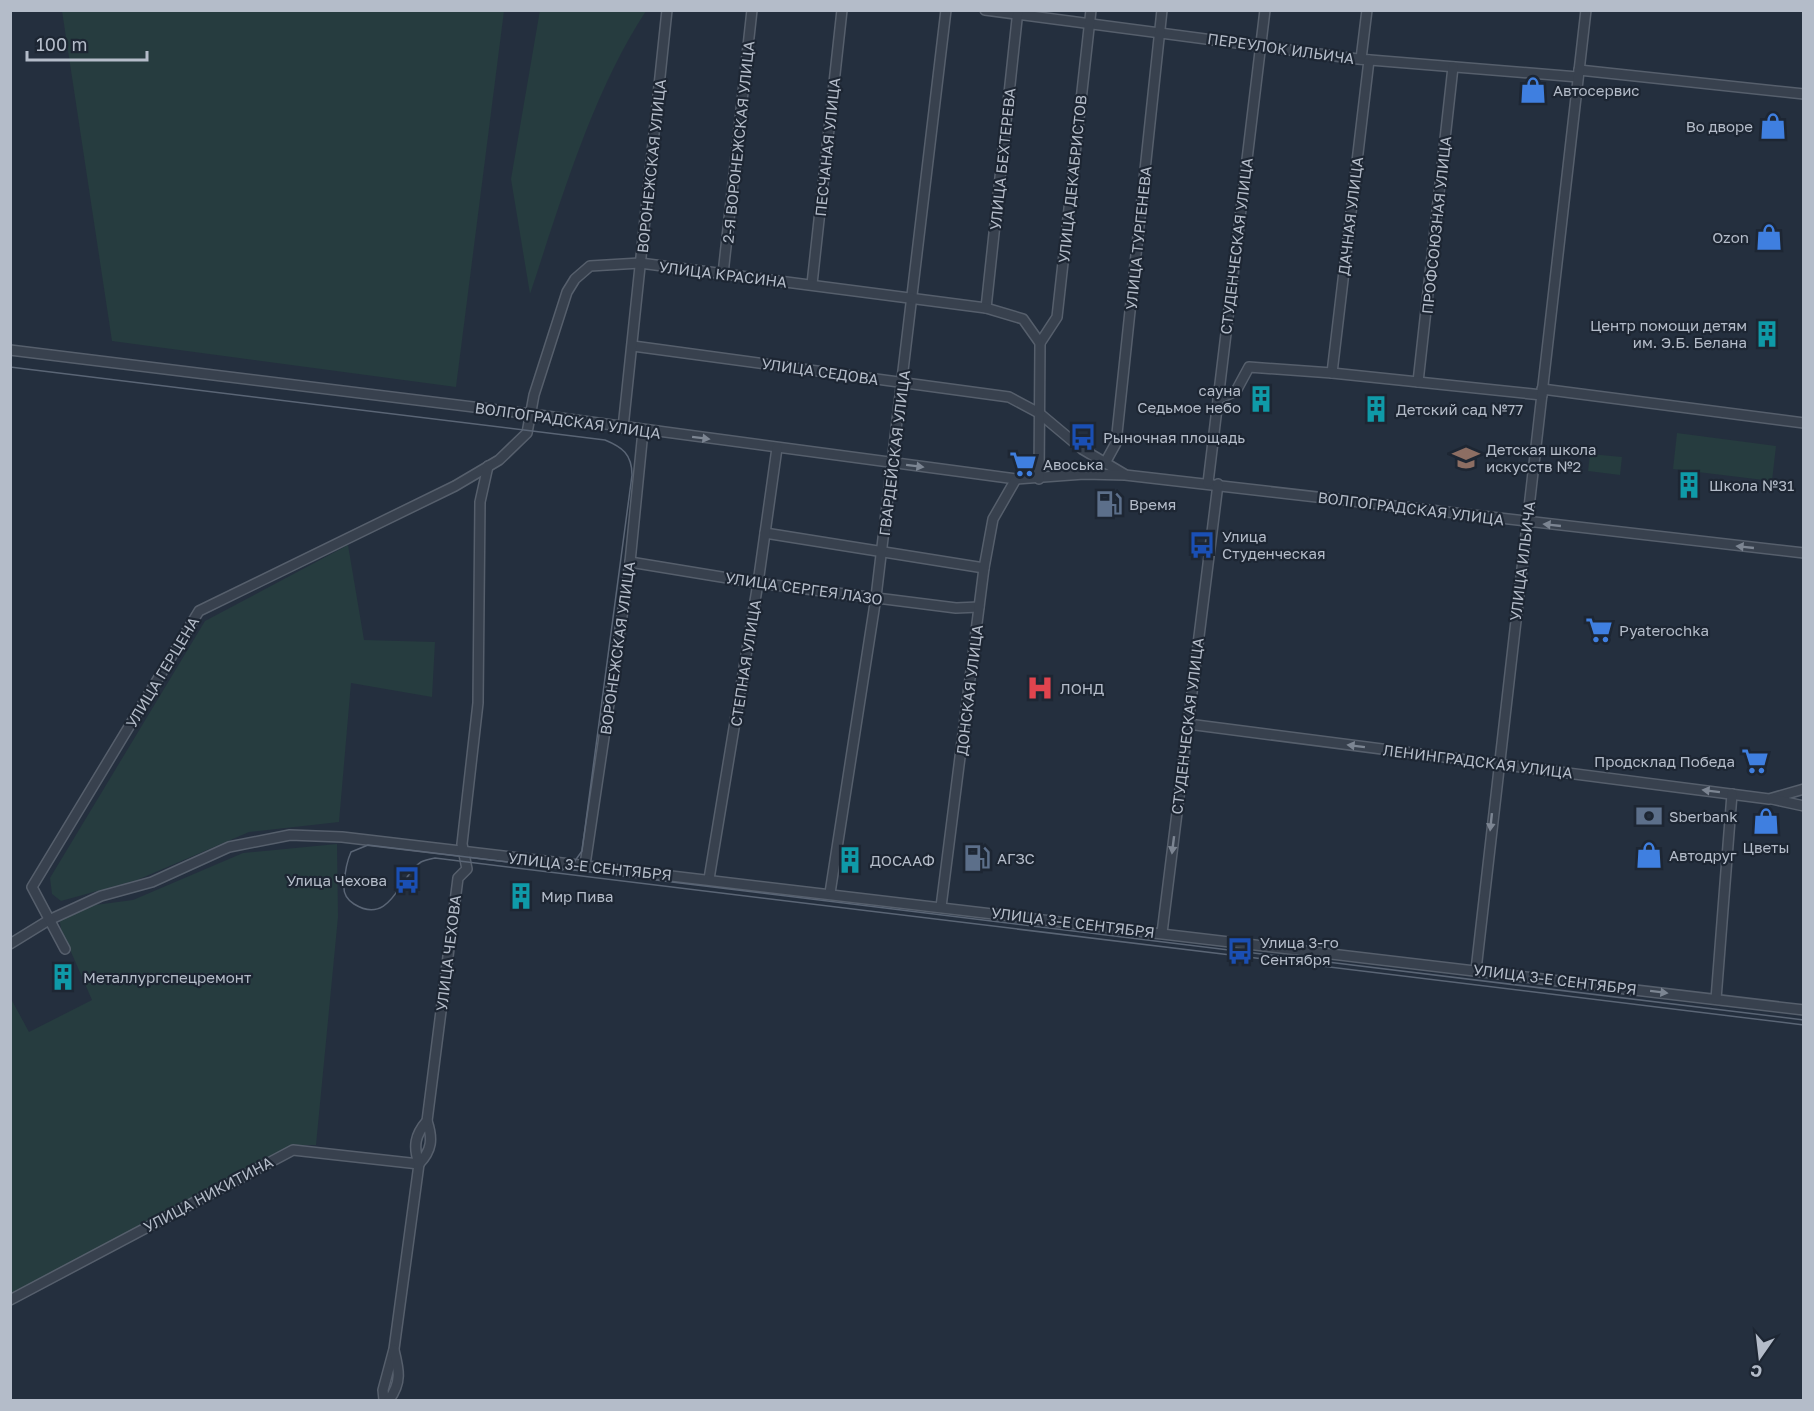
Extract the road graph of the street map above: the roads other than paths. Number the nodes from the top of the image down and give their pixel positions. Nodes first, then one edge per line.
1 (668, 10) edge
2 (752, 10) edge
3 (842, 10) edge
4 (946, 10) edge
5 (985, 10) edge
6 (1091, 10) edge
7 (1162, 10) edge
8 (1265, 10) edge
9 (1367, 10) edge
10 (1586, 10) edge
11 (1018, 12) edge
12 (1090, 23) junction
13 (1160, 32) junction
14 (1260, 46) junction
15 (1365, 60) junction
16 (1453, 67) junction
17 (1579, 74) junction
18 (1803, 94) edge
19 (640, 264) junction
20 (723, 273) junction
21 (812, 284) junction
22 (914, 297) junction
23 (986, 308) junction
24 (1040, 343) junction
25 (633, 346) junction
26 (10, 350) edge
27 (1332, 373) junction
28 (902, 382) junction
29 (1418, 382) junction
30 (1542, 392) junction
31 (1218, 399) junction
32 (1039, 413) junction
33 (531, 414) junction
34 (1803, 423) edge
35 (623, 428) junction
36 (643, 431) junction
37 (777, 448) junction
38 (1105, 463) junction
39 (892, 464) junction
40 (488, 466) junction
41 (1125, 475) junction
42 (1016, 479) junction
43 (1039, 479) junction
44 (1213, 483) junction
45 (1526, 522) junction
46 (765, 533) junction
47 (882, 552) junction
48 (1803, 553) edge
49 (630, 562) junction
50 (984, 568) junction
51 (758, 583) junction
52 (876, 597) junction
53 (979, 607) junction
54 (1188, 724) junction
55 (1497, 764) junction
56 (1803, 789) edge
57 (1732, 794) junction
58 (1769, 799) junction
59 (1803, 806) edge
60 (465, 853) junction
61 (585, 865) junction
62 (709, 879) junction
63 (830, 893) junction
64 (942, 907) junction
65 (49, 920) junction
66 (1162, 933) junction
67 (10, 944) edge
68 (65, 950) dead end
69 (1476, 970) junction
70 (1716, 999) junction
71 (1803, 1010) edge
72 (427, 1121) junction
73 (419, 1164) junction
74 (10, 1300) edge
75 (394, 1349) junction
76 (384, 1401) edge
77 (389, 1401) edge

1 - 19 street, ВОРОНЕЖСКАЯ УЛИЦА
2 - 20 street, 2-Я ВОРОНЕЖСКАЯ УЛИЦА
3 - 21 street, ПЕСЧАНАЯ УЛИЦА
4 - 22 street, ГВАРДЕЙСКАЯ УЛИЦА
5 - 11 street, ПЕРЕУЛОК ИЛЬИЧА
6 - 12 street, УЛИЦА ДЕКАБРИСТОВ
7 - 13 street, УЛИЦА ТУРГЕНЕВА
8 - 14 street, СТУДЕНЧЕСКАЯ УЛИЦА
9 - 15 street, ДАЧНАЯ УЛИЦА
10 - 17 street, УЛИЦА ИЛЬИЧА
11 - 12 street, ПЕРЕУЛОК ИЛЬИЧА
11 - 23 street, УЛИЦА БЕХТЕРЕВА
12 - 13 street, ПЕРЕУЛОК ИЛЬИЧА
12 - 24 street, УЛИЦА ДЕКАБРИСТОВ
13 - 14 street, ПЕРЕУЛОК ИЛЬИЧА
13 - 38 street, УЛИЦА ТУРГЕНЕВА
14 - 15 street, ПЕРЕУЛОК ИЛЬИЧА
14 - 31 street, СТУДЕНЧЕСКАЯ УЛИЦА
15 - 16 street, ПЕРЕУЛОК ИЛЬИЧА
15 - 27 street, ДАЧНАЯ УЛИЦА
16 - 17 street, ПЕРЕУЛОК ИЛЬИЧА
16 - 29 street, ПРОФСОЮЗНАЯ УЛИЦА
17 - 18 street, ПЕРЕУЛОК ИЛЬИЧА
17 - 30 street, УЛИЦА ИЛЬИЧА
19 - 20 street, УЛИЦА КРАСИНА
19 - 25 street, ВОРОНЕЖСКАЯ УЛИЦА
19 - 33 street, УЛИЦА КРАСИНА
20 - 21 street, УЛИЦА КРАСИНА
21 - 22 street, УЛИЦА КРАСИНА
22 - 23 street, УЛИЦА КРАСИНА
22 - 28 street, ГВАРДЕЙСКАЯ УЛИЦА
23 - 24 street, УЛИЦА КРАСИНА
24 - 32 street
25 - 28 street, УЛИЦА СЕДОВА
25 - 35 street, ВОРОНЕЖСКАЯ УЛИЦА
26 - 33 street, ВОЛГОГРАДСКАЯ УЛИЦА
27 - 29 street
27 - 31 street
28 - 32 street, УЛИЦА СЕДОВА
28 - 39 street, ГВАРДЕЙСКАЯ УЛИЦА
29 - 30 street
30 - 34 street
30 - 45 street, УЛИЦА ИЛЬИЧА
31 - 44 street, СТУДЕНЧЕСКАЯ УЛИЦА
32 - 38 street, УЛИЦА СЕДОВА
32 - 43 street
33 - 35 street, ВОЛГОГРАДСКАЯ УЛИЦА
33 - 40 street, УЛИЦА ГЕРЦЕНА
35 - 36 street, ВОЛГОГРАДСКАЯ УЛИЦА
36 -> 37 street, ВОЛГОГРАДСКАЯ УЛИЦА
36 - 49 street, ВОРОНЕЖСКАЯ УЛИЦА
37 - 39 street, ВОЛГОГРАДСКАЯ УЛИЦА
37 - 46 street, СТЕПНАЯ УЛИЦА
38 - 41 street, ВОЛГОГРАДСКАЯ УЛИЦА
39 -> 42 street, ВОЛГОГРАДСКАЯ УЛИЦА
39 - 47 street, ГВАРДЕЙСКАЯ УЛИЦА
40 - 60 street, УЛИЦА ЧЕХОВА
40 - 65 street, УЛИЦА ГЕРЦЕНА
41 - 43 street, ВОЛГОГРАДСКАЯ УЛИЦА
41 - 44 street, ВОЛГОГРАДСКАЯ УЛИЦА
42 - 43 street, ВОЛГОГРАДСКАЯ УЛИЦА
42 - 50 street, ДОНСКАЯ УЛИЦА
44 - 45 street, ВОЛГОГРАДСКАЯ УЛИЦА
44 - 54 street, СТУДЕНЧЕСКАЯ УЛИЦА
48 -> 45 street, ВОЛГОГРАДСКАЯ УЛИЦА
45 - 55 street, УЛИЦА ИЛЬИЧА
46 - 47 street
46 - 51 street, СТЕПНАЯ УЛИЦА
47 - 50 street
47 - 52 street, ГВАРДЕЙСКАЯ УЛИЦА
49 - 51 street, УЛИЦА СЕРГЕЯ ЛАЗО
49 - 61 street, ВОРОНЕЖСКАЯ УЛИЦА
50 - 53 street, ДОНСКАЯ УЛИЦА
51 - 52 street, УЛИЦА СЕРГЕЯ ЛАЗО
51 - 62 street, СТЕПНАЯ УЛИЦА
52 - 53 street, УЛИЦА СЕРГЕЯ ЛАЗО
52 - 63 street, ГВАРДЕЙСКАЯ УЛИЦА
53 - 64 street, ДОНСКАЯ УЛИЦА
55 -> 54 street, ЛЕНИНГРАДСКАЯ УЛИЦА
54 -> 66 street, СТУДЕНЧЕСКАЯ УЛИЦА
57 -> 55 street, ЛЕНИНГРАДСКАЯ УЛИЦА
55 -> 69 street, УЛИЦА ИЛЬИЧА
56 - 58 street, ЛЕНИНГРАДСКАЯ УЛИЦА
57 - 58 street, ЛЕНИНГРАДСКАЯ УЛИЦА
57 - 70 street
58 - 59 street
60 - 61 street, УЛИЦА 3-Е СЕНТЯБРЯ
60 - 65 street, УЛИЦА 3-Е СЕНТЯБРЯ
60 - 72 street, УЛИЦА ЧЕХОВА
61 - 62 street, УЛИЦА 3-Е СЕНТЯБРЯ
62 - 63 street, УЛИЦА 3-Е СЕНТЯБРЯ
63 - 64 street, УЛИЦА 3-Е СЕНТЯБРЯ
64 - 66 street, УЛИЦА 3-Е СЕНТЯБРЯ
65 - 67 street, УЛИЦА 3-Е СЕНТЯБРЯ
65 - 68 street, УЛИЦА ГЕРЦЕНА
66 - 69 street, УЛИЦА 3-Е СЕНТЯБРЯ
69 -> 70 street, УЛИЦА 3-Е СЕНТЯБРЯ
70 - 71 street, УЛИЦА 3-Е СЕНТЯБРЯ
72 - 73 street, УЛИЦА ЧЕХОВА
72 - 73 street
73 - 74 street, УЛИЦА НИКИТИНА
73 - 75 street, УЛИЦА ЧЕХОВА
75 - 76 street, УЛИЦА ЧЕХОВА
75 - 77 street

